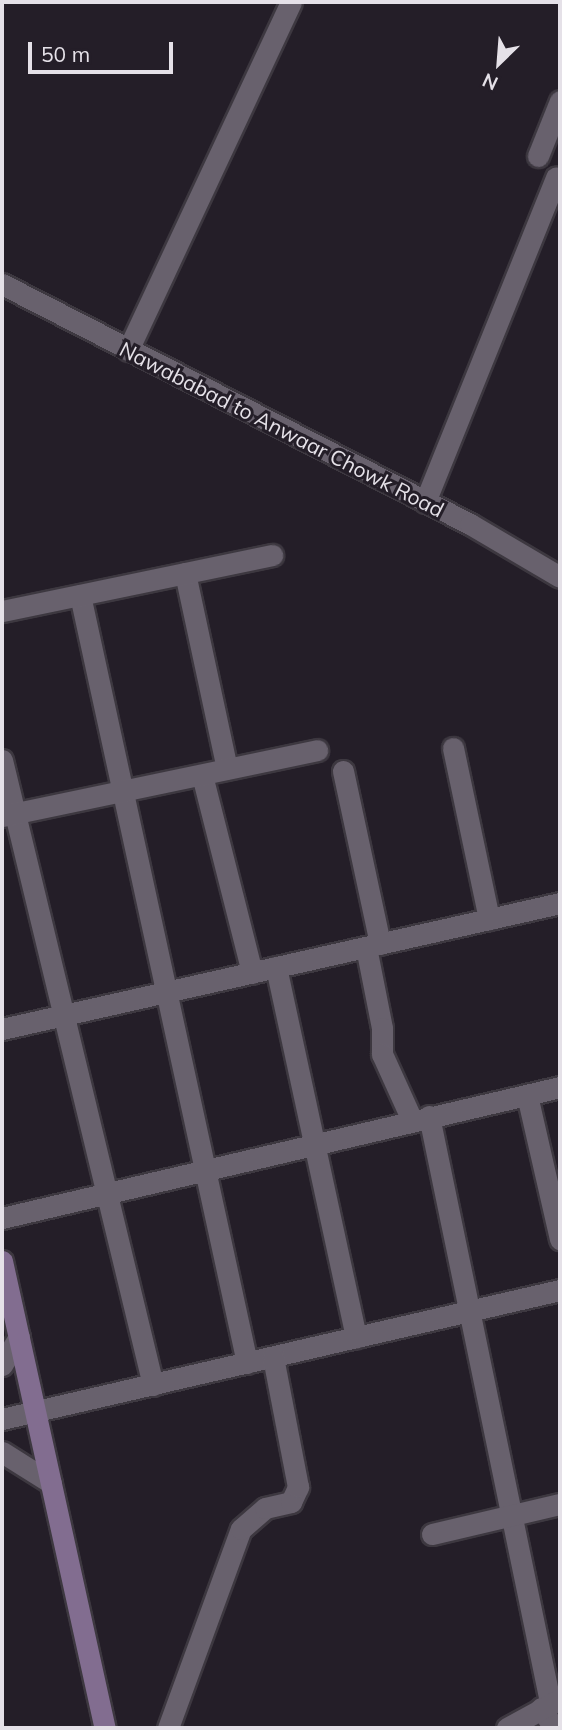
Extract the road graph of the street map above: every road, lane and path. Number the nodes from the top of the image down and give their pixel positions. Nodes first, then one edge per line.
1 (291, 2) edge
2 (560, 101) edge
3 (538, 156) dead end
4 (556, 177) dead end
5 (2, 284) edge
6 (128, 350) junction
7 (425, 502) junction
8 (272, 555) dead end
9 (185, 573) junction
10 (560, 577) edge
11 (80, 595) junction
12 (2, 611) edge
13 (453, 748) dead end
14 (317, 750) dead end
15 (2, 760) edge
16 (227, 769) junction
17 (343, 771) dead end
18 (202, 775) junction
19 (123, 791) junction
20 (8, 815) edge
21 (560, 904) edge
22 (489, 919) junction
23 (373, 946) junction
24 (276, 967) junction
25 (252, 972) junction
26 (166, 992) junction
27 (63, 1015) junction
28 (2, 1029) edge
29 (560, 1087) edge
30 (527, 1095) junction
31 (420, 1118) junction
32 (313, 1144) junction
33 (205, 1170) junction
34 (107, 1193) junction
35 (2, 1218) edge
36 (560, 1239) edge
37 (2, 1261) edge
38 (560, 1290) edge
39 (466, 1312) junction
40 (19, 1338) junction
41 (356, 1338) junction
42 (273, 1357) junction
43 (247, 1363) junction
44 (2, 1365) edge
45 (153, 1385) junction
46 (35, 1412) junction
47 (2, 1419) edge
48 (2, 1452) edge
49 (51, 1483) junction
50 (560, 1504) edge
51 (514, 1514) junction
52 (432, 1534) dead end
53 (550, 1703) edge
54 (105, 1728) edge
55 (168, 1728) edge
56 (507, 1728) edge
57 (554, 1728) edge

1 - 6 street
2 - 3 street
4 - 7 street
5 - 6 street, Nawababad to Anwaar Chowk Road
6 - 7 street, Nawababad to Anwaar Chowk Road
7 - 10 street, Nawababad to Anwaar Chowk Road
8 - 9 street
9 - 11 street
9 - 16 street
11 - 12 street
11 - 19 street
13 - 22 street
14 - 16 street
15 - 20 street
16 - 18 street
17 - 23 street
18 - 19 street
18 - 25 street
19 - 20 street
19 - 26 street
20 - 27 street
21 - 22 street
22 - 23 street
23 - 24 street
23 - 31 street
24 - 25 street
24 - 32 street
25 - 26 street
26 - 27 street
26 - 33 street
27 - 28 street
27 - 34 street
29 - 30 street
30 - 31 street
30 - 36 street
31 - 32 street
31 - 39 street
32 - 33 street
32 - 41 street
33 - 34 street
33 - 43 street
34 - 35 street
34 - 45 street
37 - 40 street
38 - 39 street
39 - 41 street
39 - 51 street
40 - 44 street
40 - 46 street
41 - 42 street
42 - 43 street
42 - 55 street
43 - 45 street
45 - 46 street
46 - 47 street
46 - 49 street
48 - 49 street
49 - 54 street
50 - 51 street
51 - 52 street
51 - 53 street
53 - 56 street
53 - 57 street

